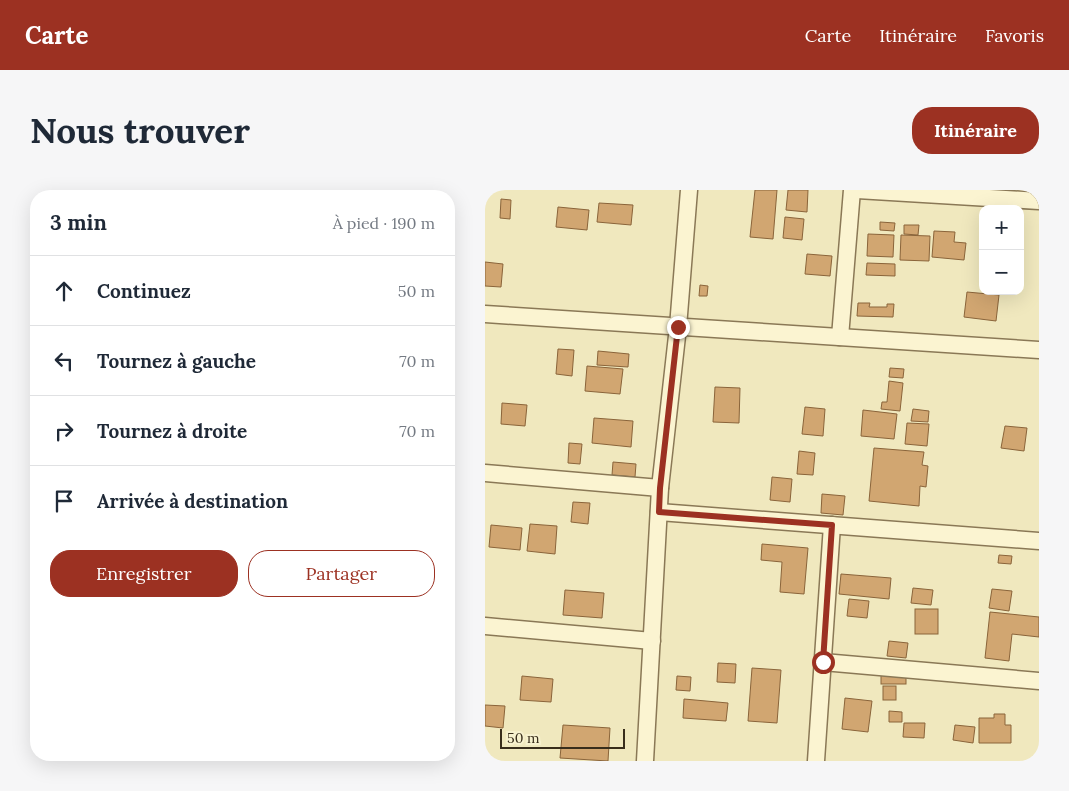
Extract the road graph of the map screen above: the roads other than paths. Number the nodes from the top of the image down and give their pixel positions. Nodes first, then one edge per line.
1 (689, 190) edge
2 (852, 190) edge
3 (857, 190) edge
4 (1039, 202) edge
5 (485, 314) edge
6 (678, 327) junction
7 (840, 337) junction
8 (1039, 350) edge
9 (485, 474) edge
10 (660, 488) junction
11 (659, 512) junction
12 (832, 525) junction
13 (1039, 541) edge
14 (485, 626) edge
15 (652, 641) junction
16 (823, 662) junction
17 (1039, 681) edge
18 (645, 761) edge
19 (816, 761) edge

1 - 6 street
2 - 7 street
3 - 4 street
5 - 6 street
6 - 7 street
6 - 10 street
7 - 8 street
9 - 10 street
10 - 11 street
11 - 12 street
11 - 15 street
12 - 13 street
12 - 16 street
14 - 15 street
15 - 18 street
16 - 17 street
16 - 19 street

